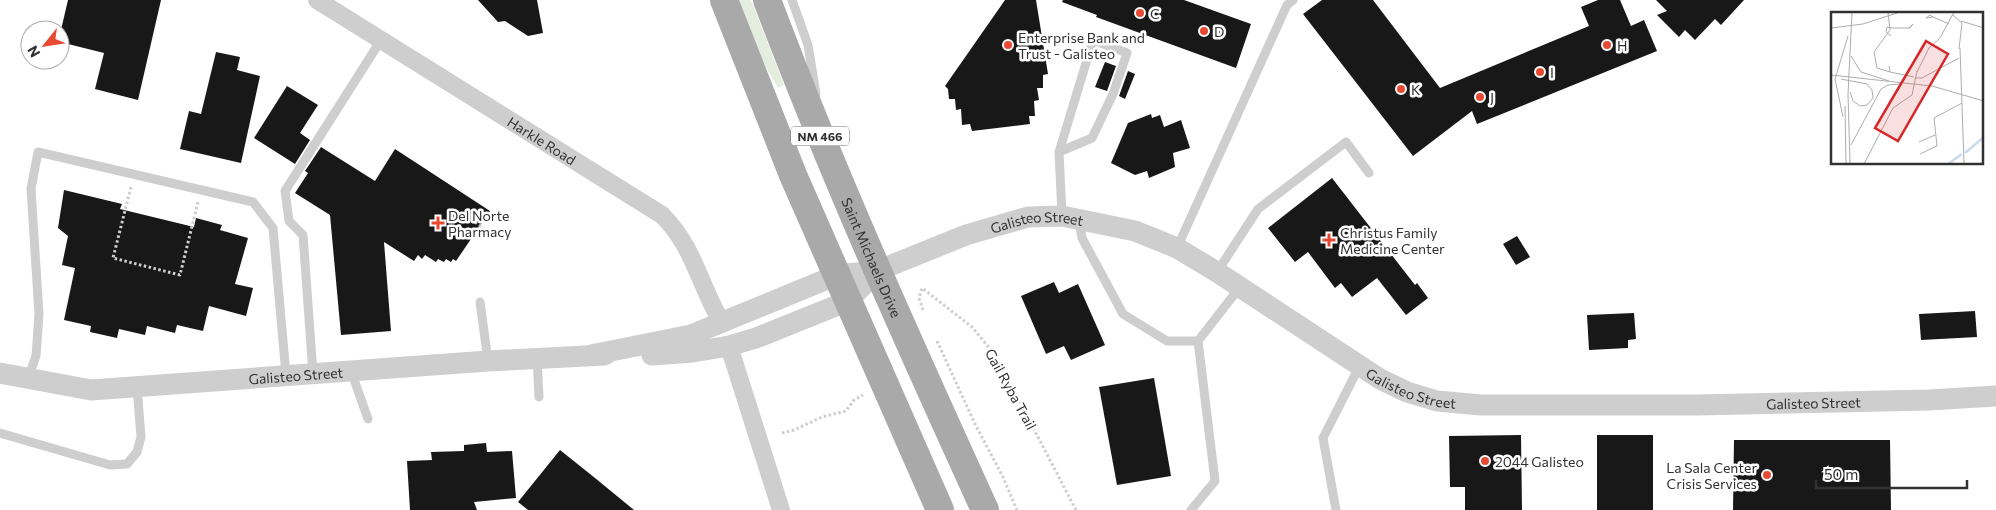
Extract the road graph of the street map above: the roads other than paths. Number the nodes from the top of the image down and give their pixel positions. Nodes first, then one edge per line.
1 (317, 0) edge
2 (724, 0) edge
3 (767, 0) edge
4 (792, 0) edge
5 (1293, 0) edge
6 (382, 40) junction
7 (824, 146) junction
8 (1059, 152) junction
9 (1369, 173) dead end
10 (1070, 217) junction
11 (1177, 248) junction
12 (877, 271) junction
13 (1217, 272) junction
14 (837, 275) junction
15 (1240, 287) junction
16 (848, 301) junction
17 (480, 302) dead end
18 (722, 323) junction
19 (1198, 342) junction
20 (729, 346) junction
21 (591, 355) junction
22 (536, 358) junction
23 (488, 361) junction
24 (1361, 365) junction
25 (351, 371) junction
26 (0, 373) edge
27 (313, 374) junction
28 (286, 376) junction
29 (28, 378) junction
30 (137, 387) junction
31 (1996, 396) edge
32 (539, 397) dead end
33 (368, 418) dead end
34 (0, 433) edge
35 (781, 510) edge
36 (940, 510) edge
37 (984, 510) edge
38 (1191, 510) edge
39 (1336, 510) edge

1 - 6 street, Harkle Road
2 - 14 main road, NM 466
3 - 7 main road, Saint Michaels Drive / NM 466
4 - 7 lane
5 - 11 lane
6 - 18 street, Harkle Road
6 - 27 lane
7 - 12 main road, Saint Michaels Drive / NM 466
8 - 8 lane
8 - 10 lane
9 - 13 lane
10 - 11 street, Galisteo Street
10 - 12 street, Galisteo Street
10 - 19 lane
11 - 13 street, Galisteo Street
12 - 14 street, Galisteo Street
12 - 16 street, Galisteo Street
12 - 37 main road, Saint Michaels Drive / NM 466
13 - 15 street, Galisteo Street
14 - 16 main road, NM 466
14 - 18 street, Galisteo Street
15 - 19 lane
15 - 24 street, Galisteo Street
16 - 20 street, Galisteo Street
16 - 36 main road, NM 466
17 - 23 lane
18 - 21 street, Galisteo Street
19 - 38 lane
20 - 21 street, Galisteo Street
20 - 35 street
21 - 22 street, Galisteo Street
22 - 23 street, Galisteo Street
22 - 32 lane
23 - 25 street, Galisteo Street
24 - 31 street, Galisteo Street
24 - 39 lane
25 - 27 street, Galisteo Street
25 - 33 lane
26 - 29 street, Galisteo Street
27 - 28 street, Galisteo Street
28 - 29 lane
28 - 30 street, Galisteo Street
29 - 30 street, Galisteo Street
30 - 34 lane

